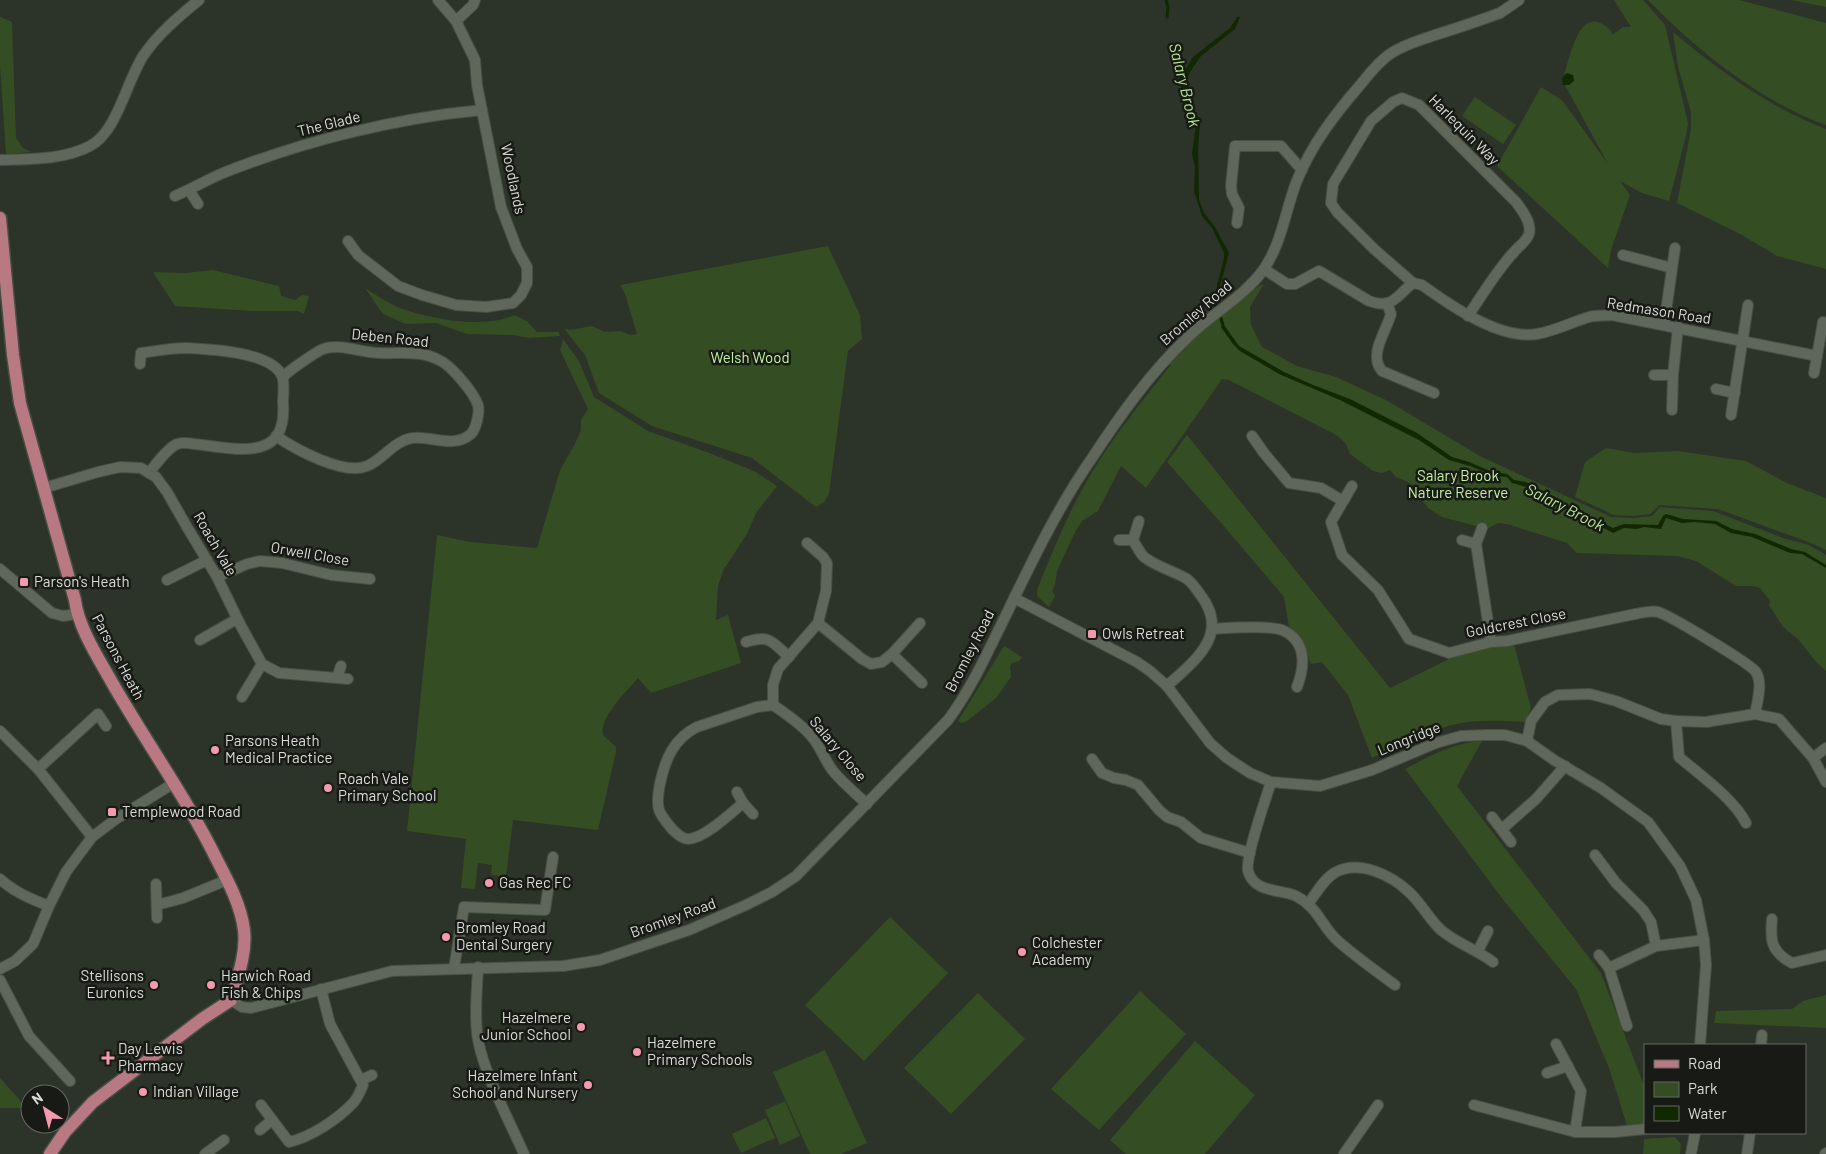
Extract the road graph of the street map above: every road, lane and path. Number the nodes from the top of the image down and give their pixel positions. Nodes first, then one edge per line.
1 (199, 0) edge
2 (438, 0) edge
3 (474, 0) edge
4 (1519, 0) edge
5 (456, 22) junction
6 (482, 110) junction
7 (0, 160) edge
8 (1302, 170) junction
9 (189, 190) junction
10 (175, 196) dead end
11 (198, 204) dead end
12 (0, 218) edge
13 (1237, 223) dead end
14 (348, 241) dead end
15 (1675, 248) dead end
16 (1623, 255) dead end
17 (1672, 268) junction
18 (1264, 269) junction
19 (1413, 283) junction
20 (1387, 303) junction
21 (1748, 305) dead end
22 (1468, 316) junction
23 (1823, 322) dead end
24 (1664, 325) junction
25 (1678, 328) junction
26 (1742, 341) junction
27 (1817, 356) junction
28 (140, 364) dead end
29 (1814, 373) dead end
30 (1654, 375) dead end
31 (1673, 375) junction
32 (283, 377) junction
33 (1716, 389) dead end
34 (1434, 393) dead end
35 (1735, 393) junction
36 (1672, 410) dead end
37 (1731, 415) dead end
38 (276, 436) junction
39 (1252, 436) dead end
40 (149, 473) junction
41 (1352, 486) dead end
42 (44, 488) junction
43 (1343, 501) junction
44 (1139, 521) dead end
45 (1482, 528) dead end
46 (1119, 540) dead end
47 (1133, 540) junction
48 (1462, 540) dead end
49 (807, 543) dead end
50 (1476, 544) junction
51 (207, 560) junction
52 (0, 569) edge
53 (217, 577) junction
54 (370, 579) dead end
55 (167, 580) dead end
56 (1014, 598) junction
57 (77, 614) junction
58 (237, 619) junction
59 (818, 622) junction
60 (920, 624) dead end
61 (1212, 628) junction
62 (200, 640) dead end
63 (746, 642) dead end
64 (1491, 642) junction
65 (892, 654) junction
66 (789, 657) junction
67 (262, 664) junction
68 (341, 666) dead end
69 (922, 683) dead end
70 (1167, 686) junction
71 (1297, 687) dead end
72 (242, 697) dead end
73 (773, 704) junction
74 (1755, 714) junction
75 (1676, 721) junction
76 (106, 726) dead end
77 (0, 730) edge
78 (1527, 741) junction
79 (1826, 748) edge
80 (1813, 758) junction
81 (1092, 759) dead end
82 (1565, 766) junction
83 (38, 769) junction
84 (1271, 782) junction
85 (1826, 782) edge
86 (174, 783) junction
87 (736, 792) dead end
88 (743, 803) junction
89 (867, 804) junction
90 (753, 814) dead end
91 (1492, 816) dead end
92 (1746, 823) dead end
93 (1502, 829) junction
94 (92, 837) junction
95 (1511, 842) dead end
96 (1250, 854) junction
97 (1595, 855) dead end
98 (553, 857) dead end
99 (0, 879) edge
100 (227, 880) junction
101 (156, 884) dead end
102 (1308, 904) junction
103 (49, 906) junction
104 (157, 906) junction
105 (157, 918) dead end
106 (1772, 918) dead end
107 (1488, 931) dead end
108 (1704, 940) junction
109 (1656, 946) junction
110 (1826, 946) edge
111 (1478, 951) junction
112 (1599, 955) dead end
113 (1826, 955) edge
114 (1493, 962) dead end
115 (478, 967) junction
116 (454, 968) junction
117 (1609, 968) junction
118 (0, 969) edge
119 (0, 980) edge
120 (1395, 986) dead end
121 (321, 989) junction
122 (232, 1000) junction
123 (1627, 1026) dead end
124 (1556, 1044) dead end
125 (1700, 1044) edge
126 (1568, 1066) junction
127 (1547, 1073) dead end
128 (372, 1075) dead end
129 (361, 1080) junction
130 (70, 1082) dead end
131 (1378, 1105) dead end
132 (1474, 1105) dead end
133 (261, 1106) dead end
134 (272, 1120) junction
135 (1644, 1129) edge
136 (260, 1130) dead end
137 (1575, 1132) junction
138 (1694, 1134) edge
139 (1750, 1134) edge
140 (224, 1140) dead end
141 (208, 1153) edge
142 (50, 1154) edge
143 (524, 1154) edge
144 (1344, 1154) edge
145 (1691, 1154) edge
146 (1747, 1154) edge

1 - 7 street
2 - 5 street, Woodlands
3 - 5 street
4 - 8 street, Bromley Road
5 - 6 street, Woodlands
6 - 9 street, The Glade
6 - 14 street, Woodlands
8 - 13 street
8 - 18 street, Bromley Road
9 - 10 street, The Glade
9 - 11 street
12 - 42 main road, Parsons Heath
15 - 17 street
16 - 17 street
17 - 24 street
18 - 20 street
18 - 56 street, Bromley Road
19 - 20 street
19 - 22 street, Redmason Road
19 - 22 street, Harlequin Way
20 - 34 street
21 - 26 street
22 - 24 street, Redmason Road
23 - 27 street
24 - 25 street, Redmason Road
25 - 26 street, Redmason Road
25 - 31 street
26 - 27 street, Redmason Road
26 - 35 street
27 - 29 street
28 - 32 street
30 - 31 street
31 - 36 street
32 - 38 street
32 - 38 street, Deben Road
33 - 35 street
35 - 37 street
38 - 40 street
39 - 43 street
40 - 42 street
40 - 51 street, Roach Vale
41 - 43 street, Goldcrest Close
42 - 57 main road, Parsons Heath
43 - 64 street, Goldcrest Close
44 - 47 street
45 - 50 street
46 - 47 street
47 - 61 street
48 - 50 street
49 - 59 street
50 - 64 street
51 - 53 street, Roach Vale
51 - 55 street
52 - 57 street
53 - 54 street, Orwell Close
53 - 58 street, Roach Vale
56 - 70 street, Longridge
56 - 89 street, Bromley Road
57 - 86 main road, Parsons Heath
58 - 62 street
58 - 67 street, Roach Vale
59 - 65 street
59 - 66 street
60 - 65 street
61 - 70 street
61 - 71 street
63 - 66 street
64 - 74 street, Goldcrest Close
65 - 69 street
66 - 73 street
67 - 68 street
67 - 72 street
70 - 84 street, Longridge
73 - 88 street
73 - 89 street, Salary Close
74 - 75 street
74 - 80 street
75 - 78 street
75 - 92 street
76 - 83 street
77 - 83 street
78 - 82 street, Longridge
78 - 84 street, Longridge
79 - 80 street
80 - 85 street
81 - 96 street
82 - 93 street
82 - 108 street, Longridge
83 - 94 street
84 - 96 street
86 - 94 street
86 - 100 main road, Parsons Heath
87 - 88 street
88 - 90 street
89 - 115 street, Bromley Road
91 - 93 street
93 - 95 street
94 - 103 street
96 - 102 street
97 - 109 street
98 - 116 street
99 - 103 street
100 - 104 street
100 - 122 main road, Parsons Heath
101 - 104 street
102 - 111 street
102 - 120 street
103 - 118 street
104 - 105 street
106 - 113 street
107 - 111 street
108 - 109 street
108 - 125 street, Longridge
109 - 117 street
110 - 113 street
111 - 114 street
112 - 117 street
115 - 116 street, Bromley Road
115 - 143 street
116 - 121 street, Bromley Road
117 - 123 street
119 - 130 street
121 - 122 street, Bromley Road
121 - 129 street
122 - 142 main road
124 - 126 street
126 - 127 street
126 - 137 street
128 - 129 street
129 - 134 street
131 - 144 street
132 - 137 street
133 - 134 street
134 - 136 street
135 - 137 street
138 - 145 street
139 - 146 street
140 - 141 street

